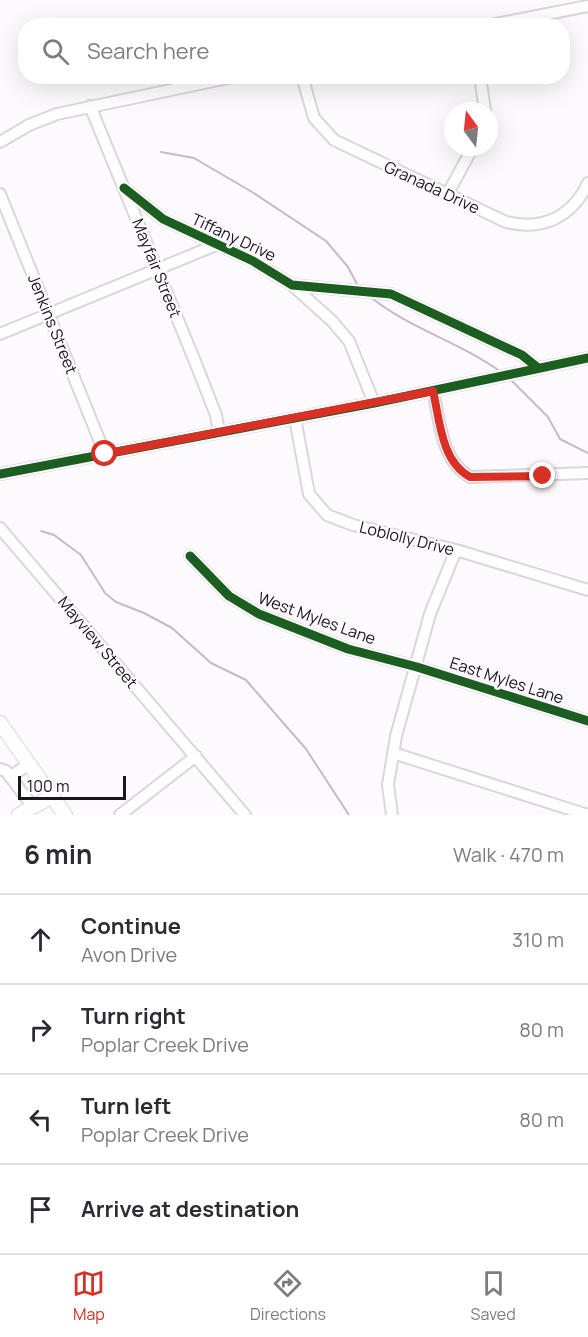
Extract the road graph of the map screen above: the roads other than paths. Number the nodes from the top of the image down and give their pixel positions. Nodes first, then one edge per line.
1 (588, 6) edge
2 (526, 18) edge
3 (196, 84) edge
4 (304, 84) edge
5 (481, 84) edge
6 (483, 102) edge
7 (90, 105) junction
8 (0, 142) edge
9 (467, 156) edge
10 (588, 183) edge
11 (124, 188) junction
12 (0, 194) edge
13 (447, 195) junction
14 (216, 246) junction
15 (157, 270) junction
16 (292, 285) junction
17 (49, 314) junction
18 (0, 334) edge
19 (588, 358) edge
20 (538, 368) junction
21 (433, 391) junction
22 (375, 403) junction
23 (295, 418) junction
24 (219, 432) junction
25 (105, 454) junction
26 (588, 473) edge
27 (0, 474) edge
28 (0, 529) edge
29 (456, 550) junction
30 (190, 556) dead end
31 (588, 590) edge
32 (417, 667) junction
33 (588, 721) edge
34 (2, 730) edge
35 (393, 753) junction
36 (196, 756) junction
37 (29, 764) junction
38 (0, 769) edge
39 (10, 777) junction
40 (52, 796) junction
41 (33, 807) junction
42 (19, 815) edge
43 (65, 815) edge
44 (120, 815) edge
45 (245, 815) edge
46 (392, 815) edge
47 (588, 815) edge

1 - 2 street
3 - 7 street
4 - 13 street, Granada Drive
5 - 6 street
7 - 8 street
7 - 11 street, Mayfair Street
9 - 13 street
10 - 13 street, Granada Drive
11 - 14 street, Tiffany Drive
11 - 15 street, Mayfair Street
12 - 17 street, Jenkins Street
14 - 15 street
14 - 16 street, Tiffany Drive
15 - 17 street
15 - 24 street, Mayfair Street
16 - 20 street, Tiffany Drive
16 - 22 street
17 - 18 street
17 - 25 street, Jenkins Street
19 - 20 street
20 - 21 street
21 - 22 street
21 - 26 street
22 - 23 street
23 - 24 street
23 - 29 street, Loblolly Drive
24 - 25 street
25 - 27 street
28 - 36 street, Mayview Street
29 - 31 street, Loblolly Drive
29 - 32 street
30 - 32 street, West Myles Lane
32 - 33 street, East Myles Lane
32 - 35 street
34 - 37 main road
35 - 46 street
35 - 47 street
36 - 44 street
36 - 45 street, Mayview Street
37 - 39 street
37 - 40 main road
38 - 39 street
39 - 41 street
40 - 41 main road
40 - 43 main road
41 - 42 main road

